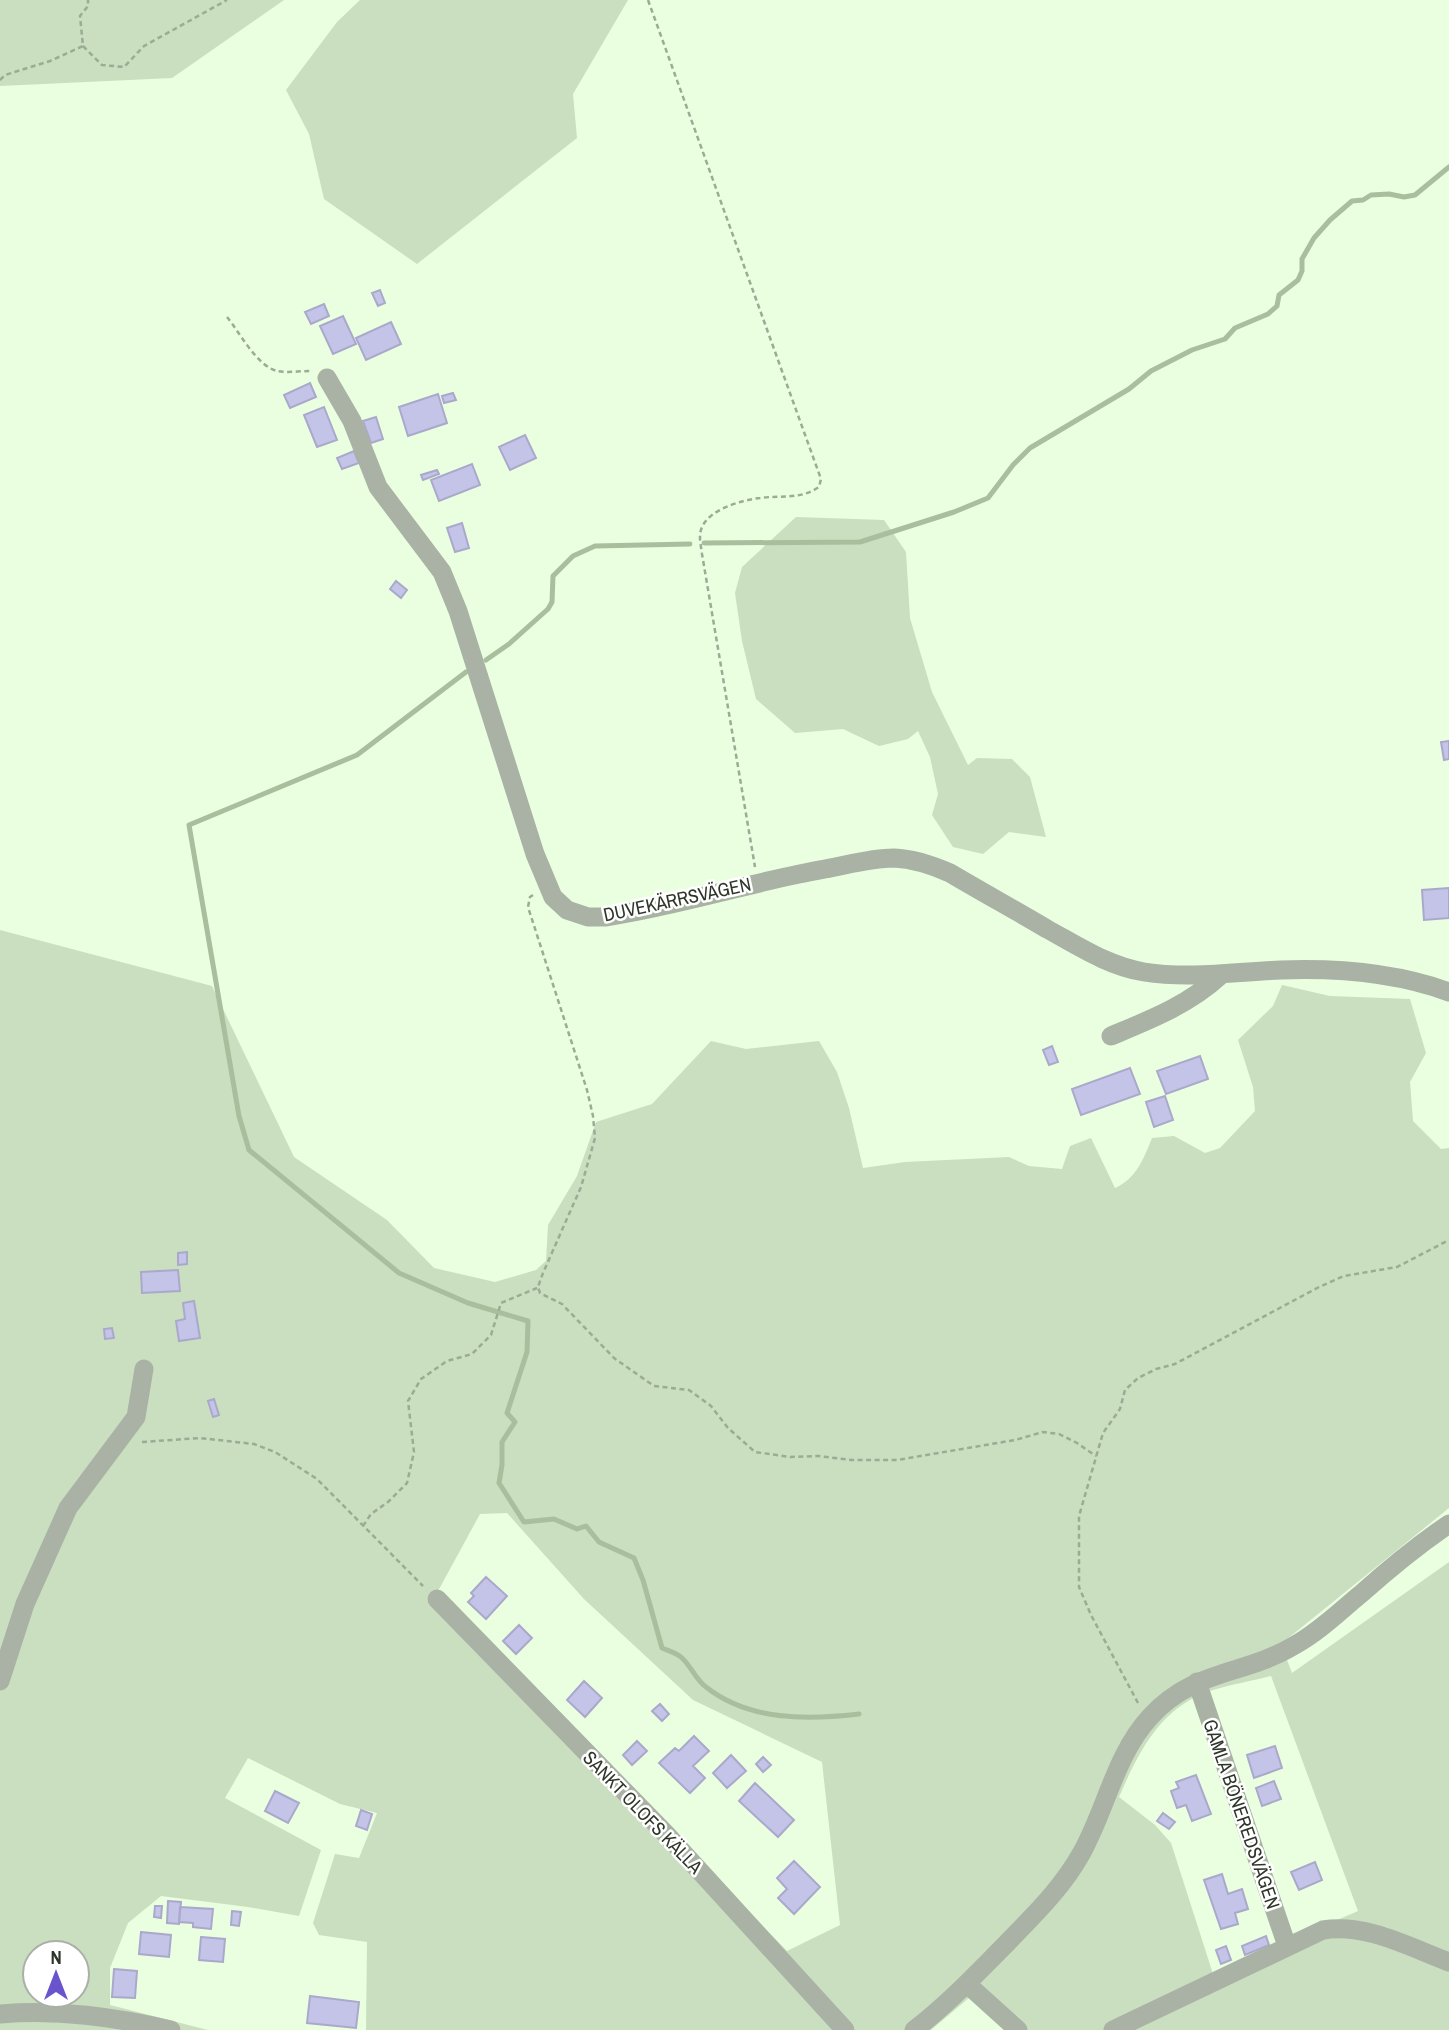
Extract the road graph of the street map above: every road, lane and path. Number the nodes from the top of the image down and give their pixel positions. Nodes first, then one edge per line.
1 (88, 0) edge
2 (227, 0) edge
3 (648, 0) edge
4 (83, 46) junction
5 (0, 80) edge
6 (227, 317) dead end
7 (327, 379) joint
8 (758, 882) junction
9 (550, 890) junction
10 (1222, 975) junction
11 (1449, 992) edge
12 (1111, 1036) dead end
13 (1449, 1240) edge
14 (538, 1287) junction
15 (144, 1369) dead end
16 (114, 1447) junction
17 (1096, 1456) junction
18 (1449, 1524) edge
19 (363, 1526) junction
20 (437, 1599) joint
21 (0, 1681) edge
22 (1197, 1682) junction
23 (1149, 1718) junction
24 (1287, 1946) junction
25 (1449, 1962) edge
26 (967, 1984) junction
27 (0, 2014) edge
28 (171, 2030) edge
29 (845, 2030) edge
30 (914, 2030) edge
31 (1017, 2030) edge
32 (1113, 2030) edge

1 - 4 path
2 - 4 path
3 - 8 path
4 - 5 path
6 - 7 path
7 - 9 street, DUVEKÄRRSVÄGEN
8 - 9 street, DUVEKÄRRSVÄGEN
8 - 10 street, DUVEKÄRRSVÄGEN
9 - 14 path
10 - 11 street, DUVEKÄRRSVÄGEN
10 - 12 street
13 - 17 path
14 - 17 path
14 - 19 path
15 - 16 street
16 - 19 path
16 - 21 street
17 - 23 path
18 - 22 street
19 - 20 path
20 - 29 street, SANKT OLOFS KÄLLA
22 - 23 street
22 - 24 street, GAMLA BÖNEREDSVÄGEN
23 - 26 street
24 - 25 street
24 - 32 street
26 - 30 street
26 - 31 street
27 - 28 street

